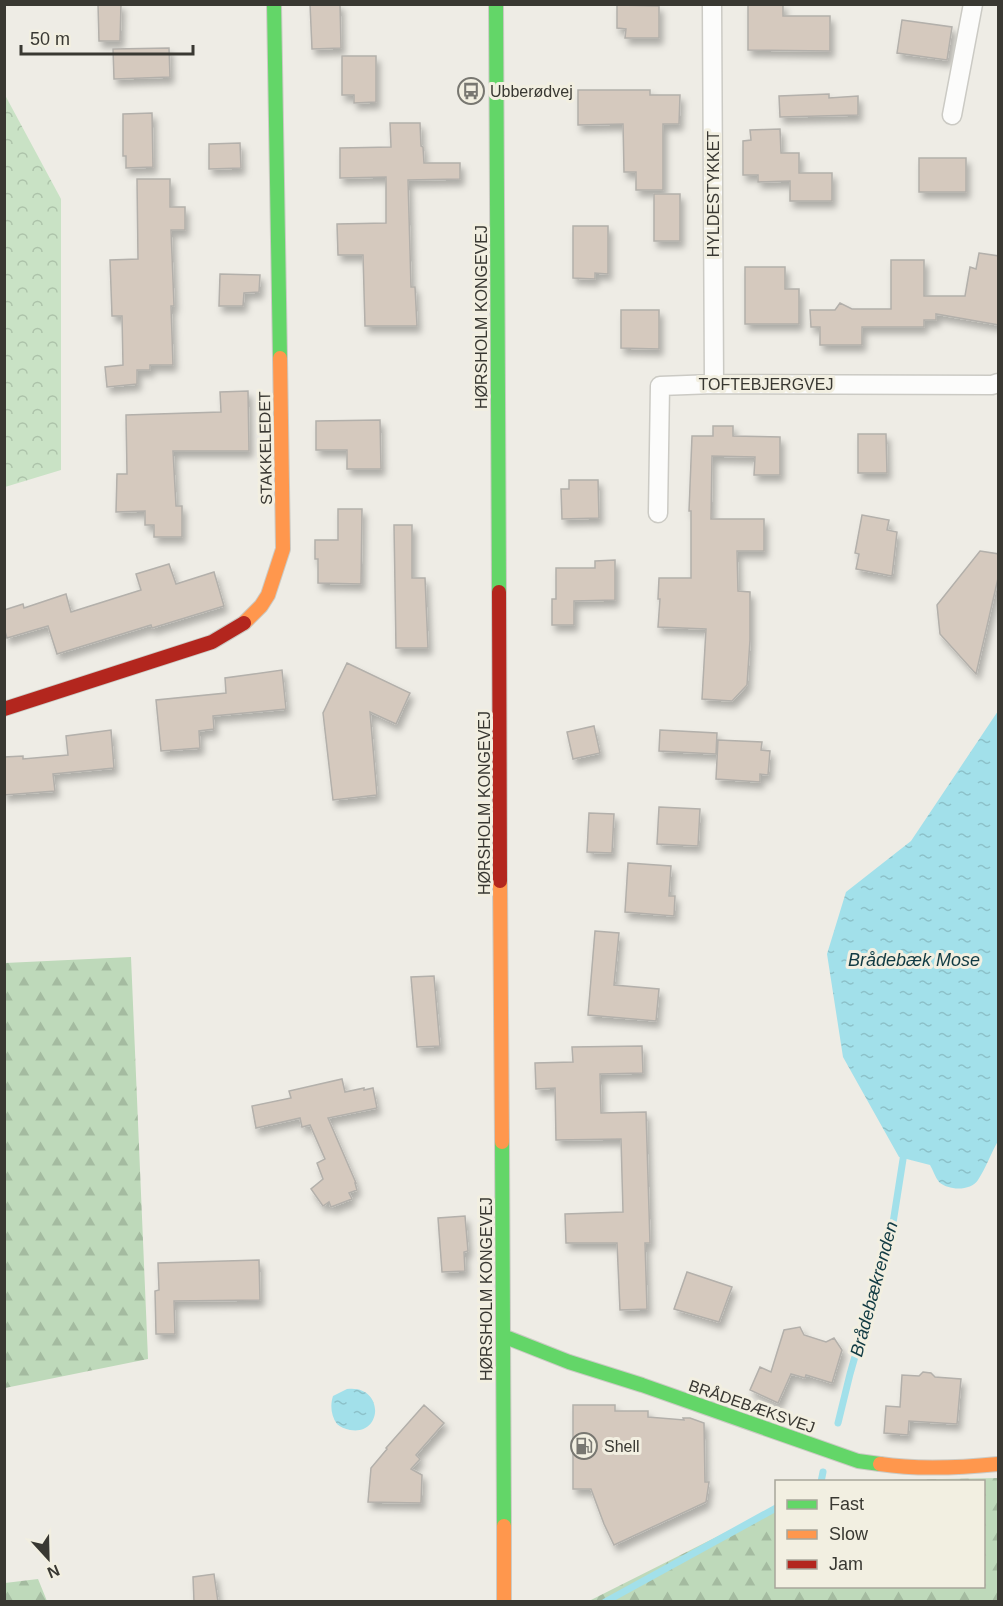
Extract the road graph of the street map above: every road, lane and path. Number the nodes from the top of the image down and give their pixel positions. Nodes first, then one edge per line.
1 (274, 4) edge
2 (496, 4) edge
3 (712, 4) edge
4 (973, 4) edge
5 (952, 115) dead end
6 (999, 383) edge
7 (714, 384) junction
8 (658, 513) dead end
9 (4, 709) edge
10 (502, 1336) junction
11 (999, 1464) edge
12 (504, 1602) edge

1 - 9 main road, STAKKELEDET
2 - 10 main road, HØRSHOLM KONGEVEJ
3 - 7 street, HYLDESTYKKET
4 - 5 street
6 - 7 street, TOFTEBJERGVEJ
7 - 8 street, TOFTEBJERGVEJ
10 - 11 main road, BRÅDEBÆKSVEJ
10 - 12 main road, HØRSHOLM KONGEVEJ

